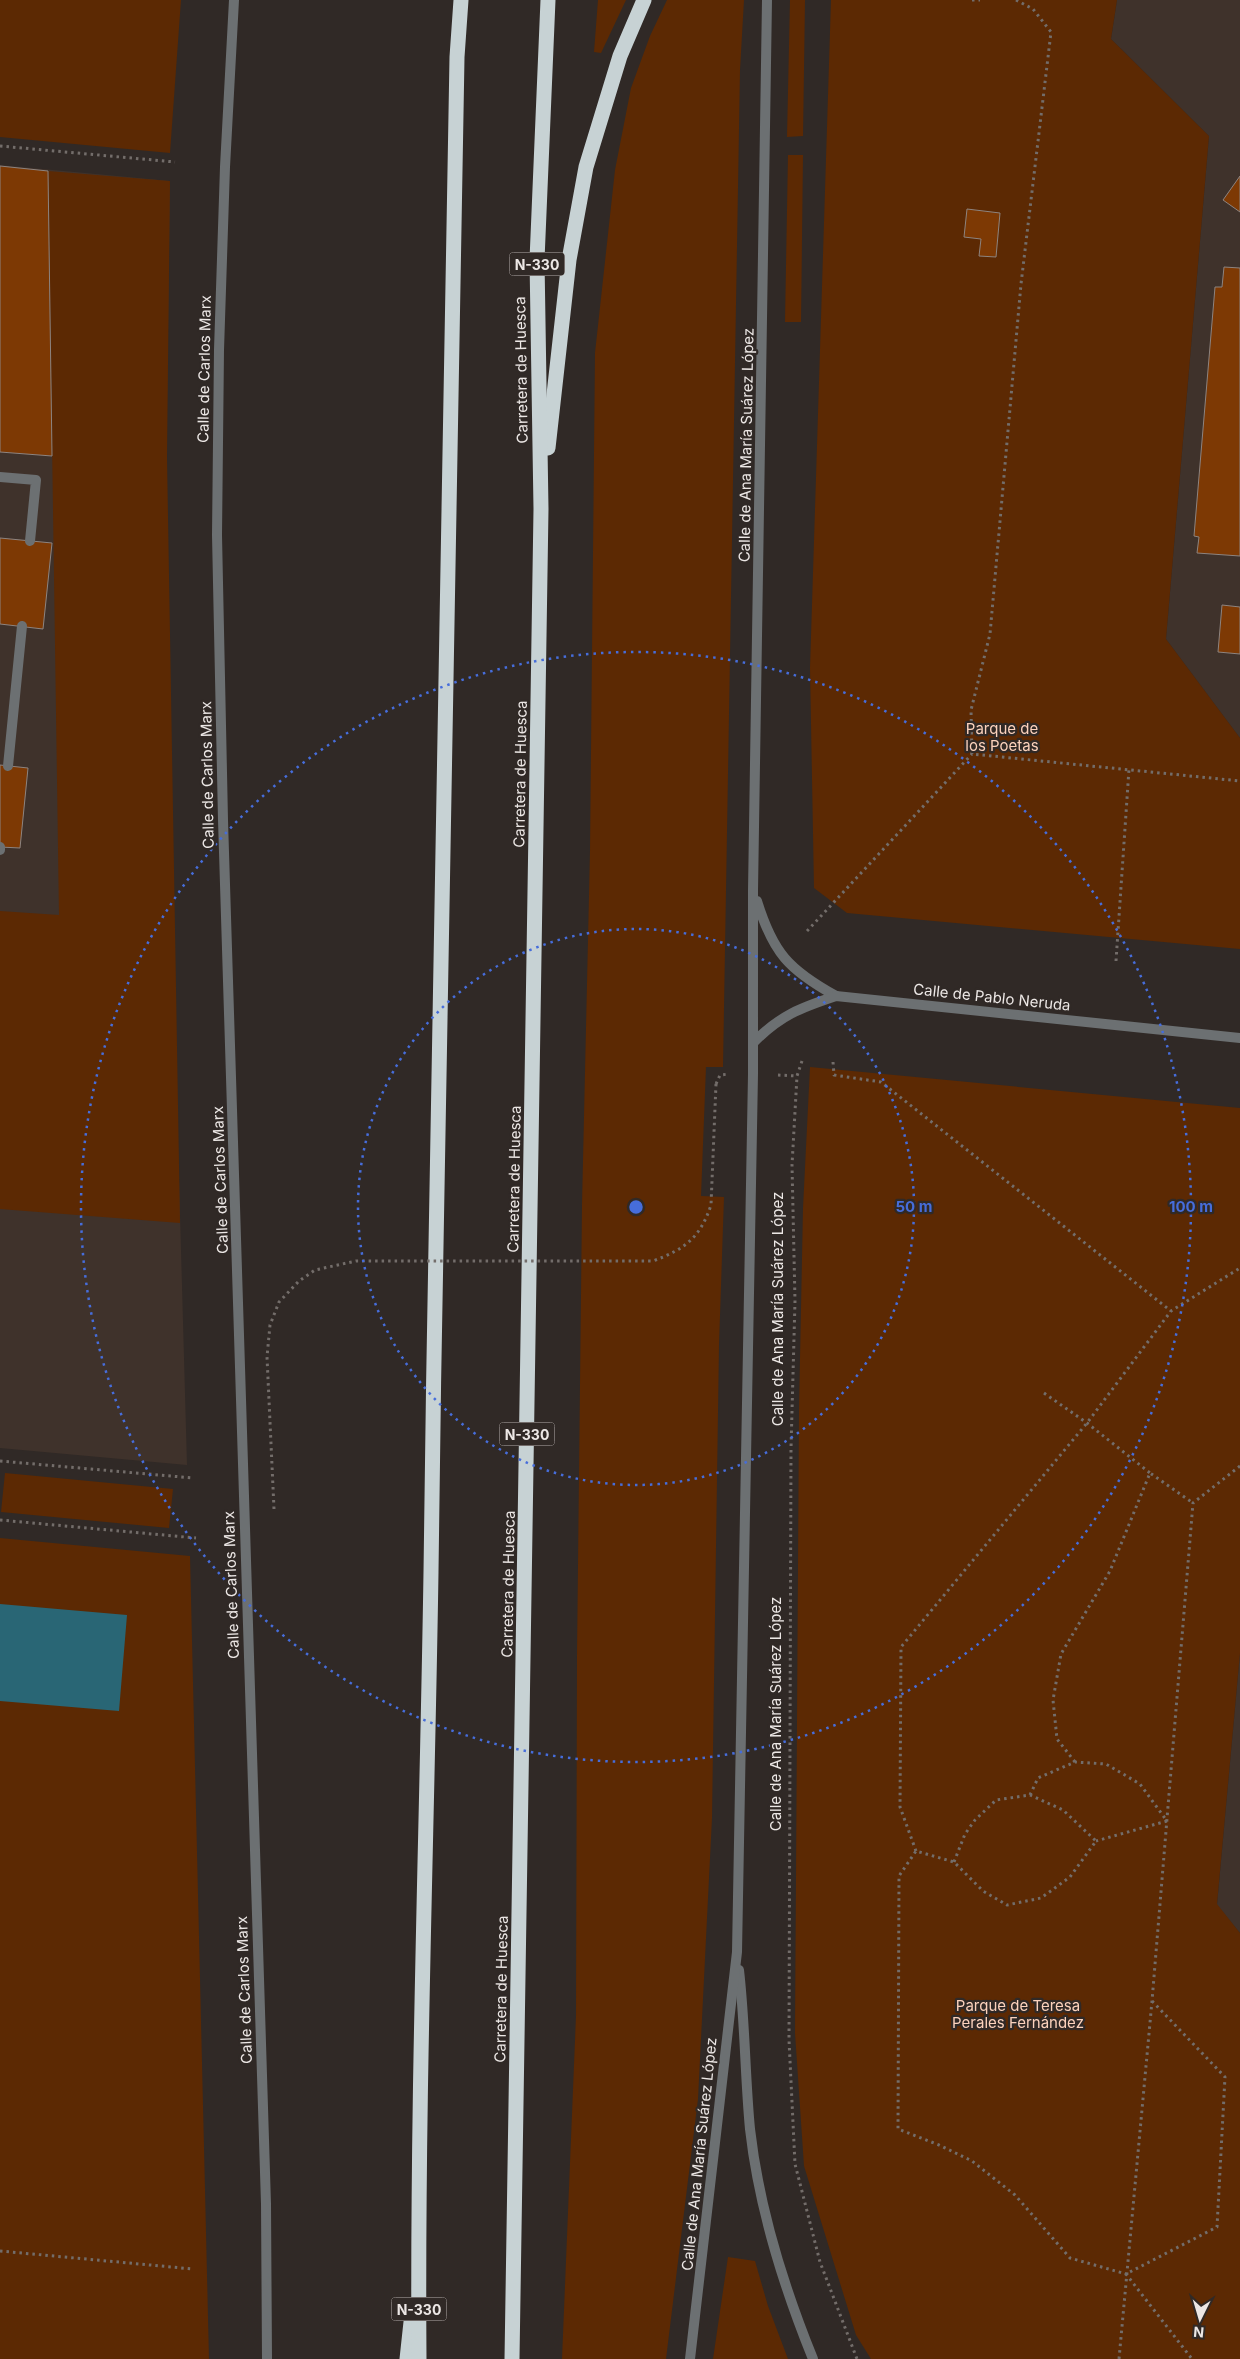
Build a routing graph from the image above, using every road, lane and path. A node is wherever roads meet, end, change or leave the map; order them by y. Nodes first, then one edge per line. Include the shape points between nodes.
1 (234, 0) edge
2 (461, 0) edge
3 (548, 0) edge
4 (644, 0) edge
5 (767, 0) edge
6 (972, 0) edge
7 (980, 0) edge
8 (1016, 0) edge
9 (0, 146) edge
10 (175, 162) dead end
11 (0, 477) edge
12 (541, 509) junction
13 (30, 541) dead end
14 (22, 626) dead end
15 (972, 754) junction
16 (8, 766) dead end
17 (1129, 770) junction
18 (1240, 781) edge
19 (754, 891) junction
20 (807, 931) dead end
21 (1116, 962) dead end
22 (836, 996) junction
23 (1240, 1038) edge
24 (754, 1042) junction
25 (802, 1061) dead end
26 (833, 1062) dead end
27 (732, 1073) dead end
28 (772, 1074) dead end
29 (797, 1076) junction
30 (1240, 1268) edge
31 (1171, 1310) junction
32 (1044, 1393) dead end
33 (1087, 1423) junction
34 (0, 1461) edge
35 (1240, 1466) edge
36 (1150, 1473) junction
37 (193, 1478) dead end
38 (1193, 1503) junction
39 (274, 1509) dead end
40 (0, 1520) edge
41 (196, 1538) dead end
42 (1075, 1762) junction
43 (1030, 1795) junction
44 (1168, 1821) junction
45 (1096, 1841) junction
46 (916, 1851) junction
47 (954, 1862) junction
48 (737, 1952) junction
49 (1152, 2001) junction
50 (0, 2251) edge
51 (418, 2259) junction
52 (193, 2269) dead end
53 (1126, 2274) junction
54 (267, 2359) edge
55 (407, 2359) edge
56 (419, 2359) edge
57 (512, 2359) edge
58 (690, 2359) edge
59 (812, 2359) edge
60 (856, 2359) edge
61 (1119, 2359) edge
62 (1192, 2359) edge

1 - 54 street, Calle de Carlos Marx via 220,311 217,536 266,2204
2 - 51 highway, N-330 via 446,480
3 - 12 highway, Carretera de Huesca / N-330 via 537,260
4 - 12 highway via 620,56 602,112 575,218
5 - 19 street, Calle de Ana María Suárez López
6 - 7 path
8 - 15 path via 1033,9 1051,32 1021,284 990,634 971,710
9 - 10 path
11 - 13 street via 36,480
12 - 57 highway, Carretera de Huesca / N-330
14 - 16 street
15 - 17 path
15 - 20 path
17 - 18 path
17 - 21 path
19 - 22 street, Calle de Ana María Suárez López via 773,945 784,959 816,985
19 - 24 street, Calle de Ana María Suárez López
22 - 23 street, Calle de Pablo Neruda
22 - 24 street, Calle de Pablo Neruda via 788,1013
24 - 48 street, Calle de Ana María Suárez López
25 - 29 path, Calle de Ana María Suárez López
26 - 31 path via 834,1076 881,1082
27 - 39 path, bridge via 720,1075 716,1084 711,1205 706,1221 690,1242 675,1253 653,1261 356,1262 315,1270 299,1281 279,1302 270,1325 267,1356
28 - 29 path
29 - 60 path, Calle de Ana María Suárez López via 792,1165 795,1300 791,1448 789,2049 795,2164 820,2262
30 - 31 path
31 - 33 path
32 - 33 path
33 - 36 path
33 - 46 path via 901,1647 900,1807
34 - 37 path
35 - 38 path
36 - 38 path
36 - 42 path via 1110,1572 1061,1654 1053,1700 1057,1739
38 - 44 path
40 - 41 path
42 - 43 path via 1038,1778
42 - 44 path via 1106,1764 1140,1784
43 - 45 path via 1063,1810
43 - 47 path via 996,1800 965,1834
44 - 45 path
44 - 49 path
45 - 47 path via 1070,1878 1041,1898 1007,1905 983,1891
46 - 47 path
46 - 53 path via 898,1876 898,2129 972,2161 1015,2195 1070,2258
48 - 58 street, Calle de Ana María Suárez López
48 - 59 street, Calle de Ana María Suárez López via 750,2128 760,2189 789,2300
49 - 53 path
49 - 53 path via 1225,2077 1217,2226
50 - 52 path
51 - 55 highway
51 - 56 highway, N-330
53 - 61 path
53 - 62 path

